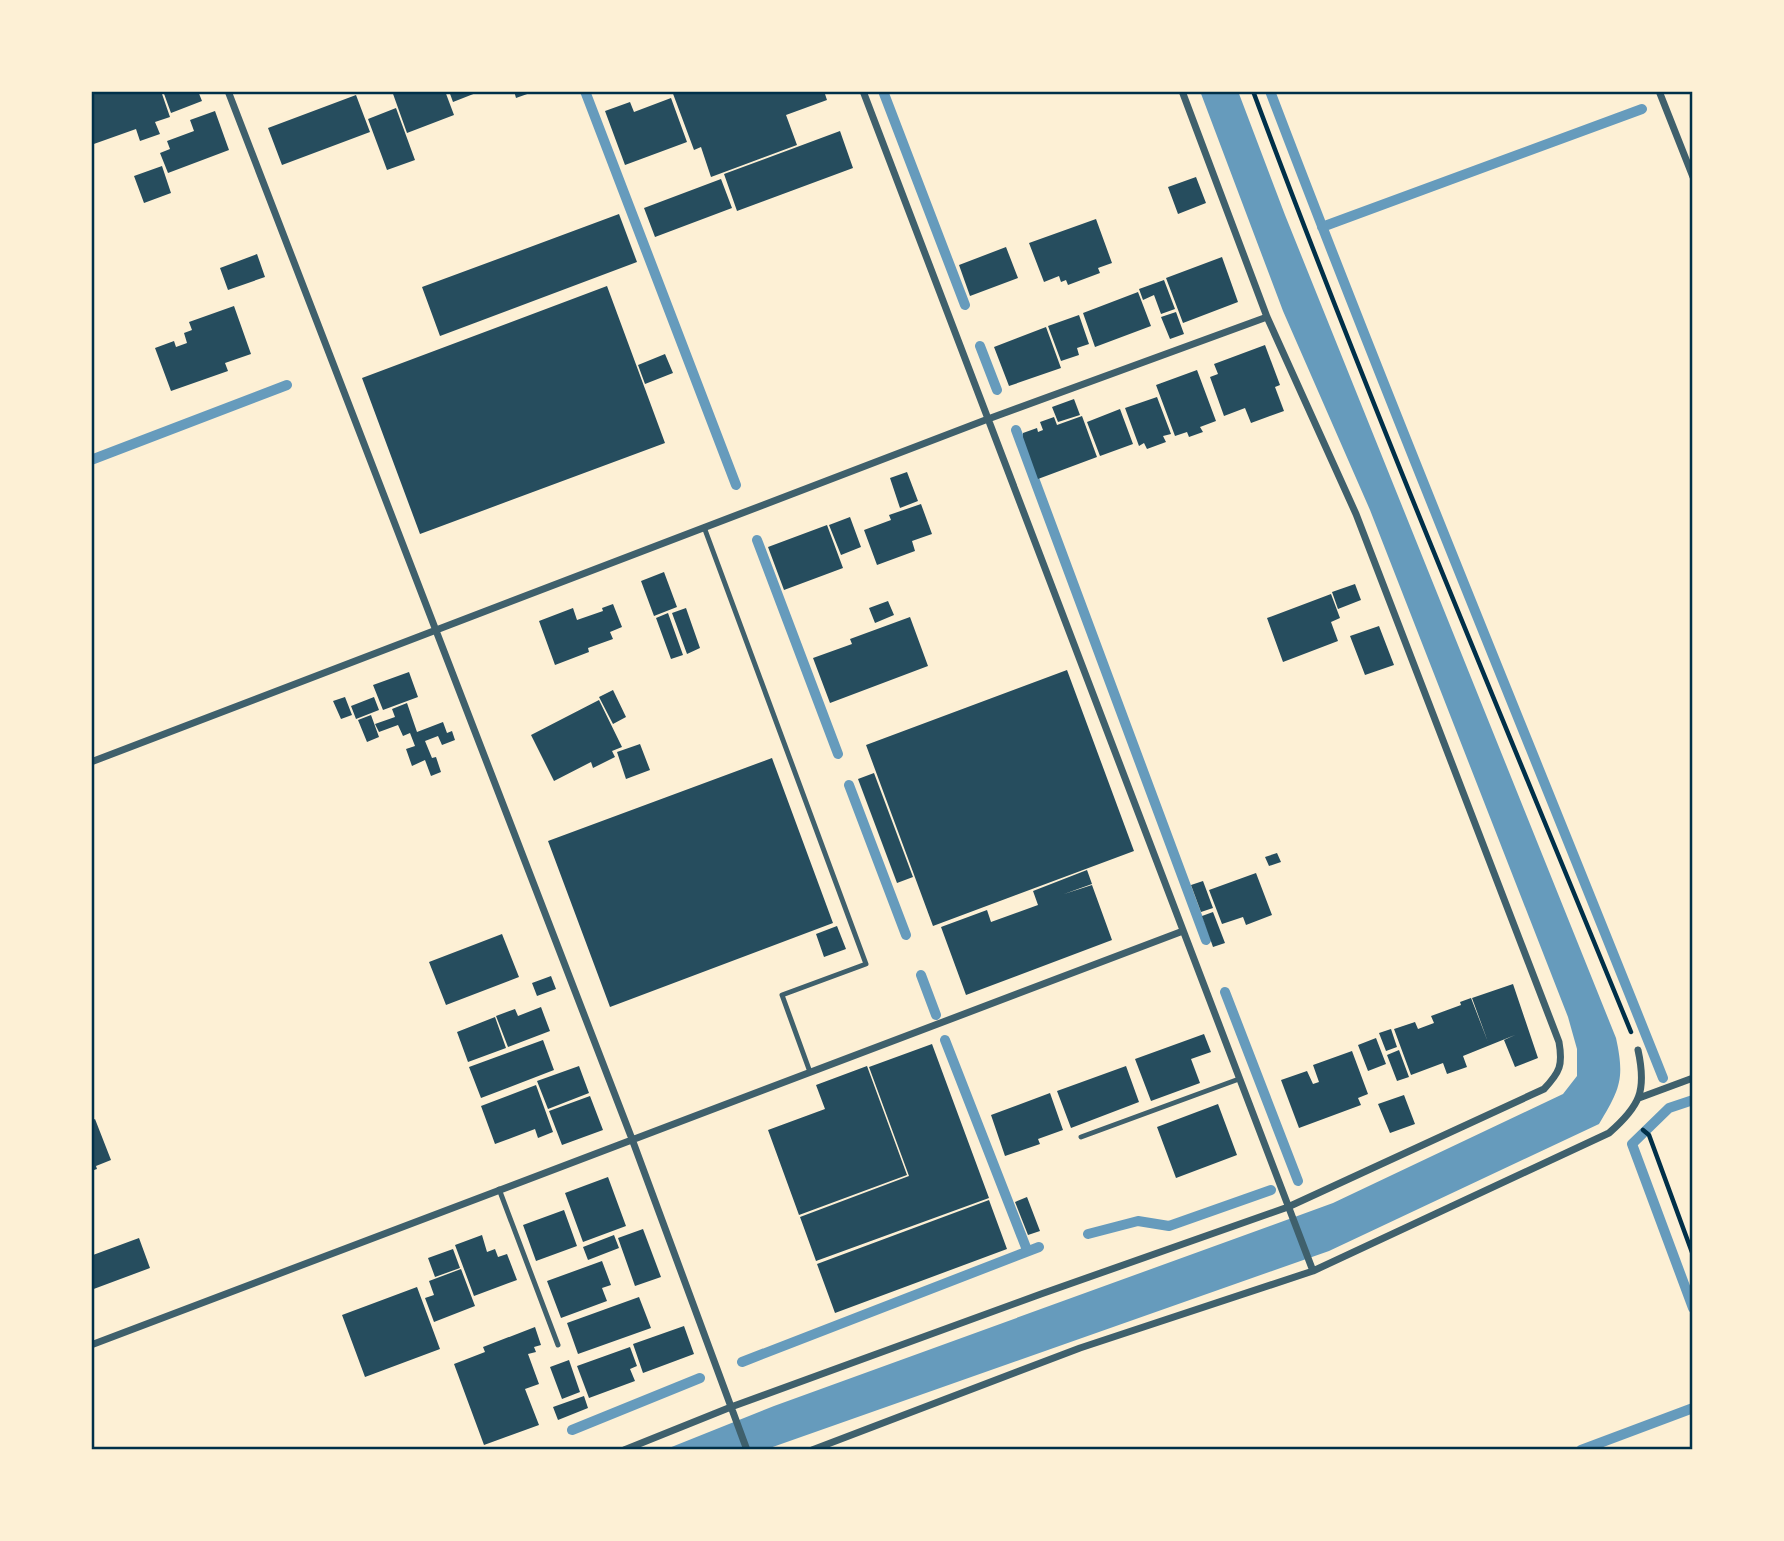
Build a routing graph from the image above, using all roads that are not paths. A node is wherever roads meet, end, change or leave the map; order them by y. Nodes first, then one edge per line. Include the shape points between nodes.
1 (228, 91) edge
2 (863, 91) edge
3 (1182, 91) edge
4 (1659, 91) edge
5 (1693, 177) edge
6 (1267, 317) junction
7 (988, 419) junction
8 (704, 527) junction
9 (435, 629) junction
10 (91, 762) edge
11 (1183, 932) junction
12 (1638, 1050) road end
13 (810, 1072) junction
14 (1693, 1078) edge
15 (1240, 1079) junction
16 (1639, 1098) junction
17 (1081, 1137) dead end
18 (632, 1139) junction
19 (499, 1189) junction
20 (1289, 1211) junction
21 (1313, 1271) junction
22 (91, 1345) edge
23 (558, 1345) dead end
24 (731, 1407) junction
25 (624, 1450) edge
26 (747, 1450) edge
27 (812, 1450) edge

1 - 9 street
2 - 7 street
3 - 6 street
4 - 5 street
6 - 7 street
6 - 20 street via 1356,514 1562,1059 1556,1076 1544,1089
7 - 8 street
7 - 11 street
8 - 9 street
8 - 13 lane via 866,964 782,995
9 - 10 street
9 - 18 street
11 - 13 street
11 - 15 street
12 - 16 street via 1644,1075
13 - 18 street
14 - 16 street
15 - 17 lane
15 - 20 street
16 - 21 street via 1609,1133
18 - 19 street
18 - 24 street
19 - 22 street
19 - 23 lane
20 - 21 street
20 - 24 street via 1041,1294
21 - 27 street via 1080,1348
24 - 25 street
24 - 26 street

